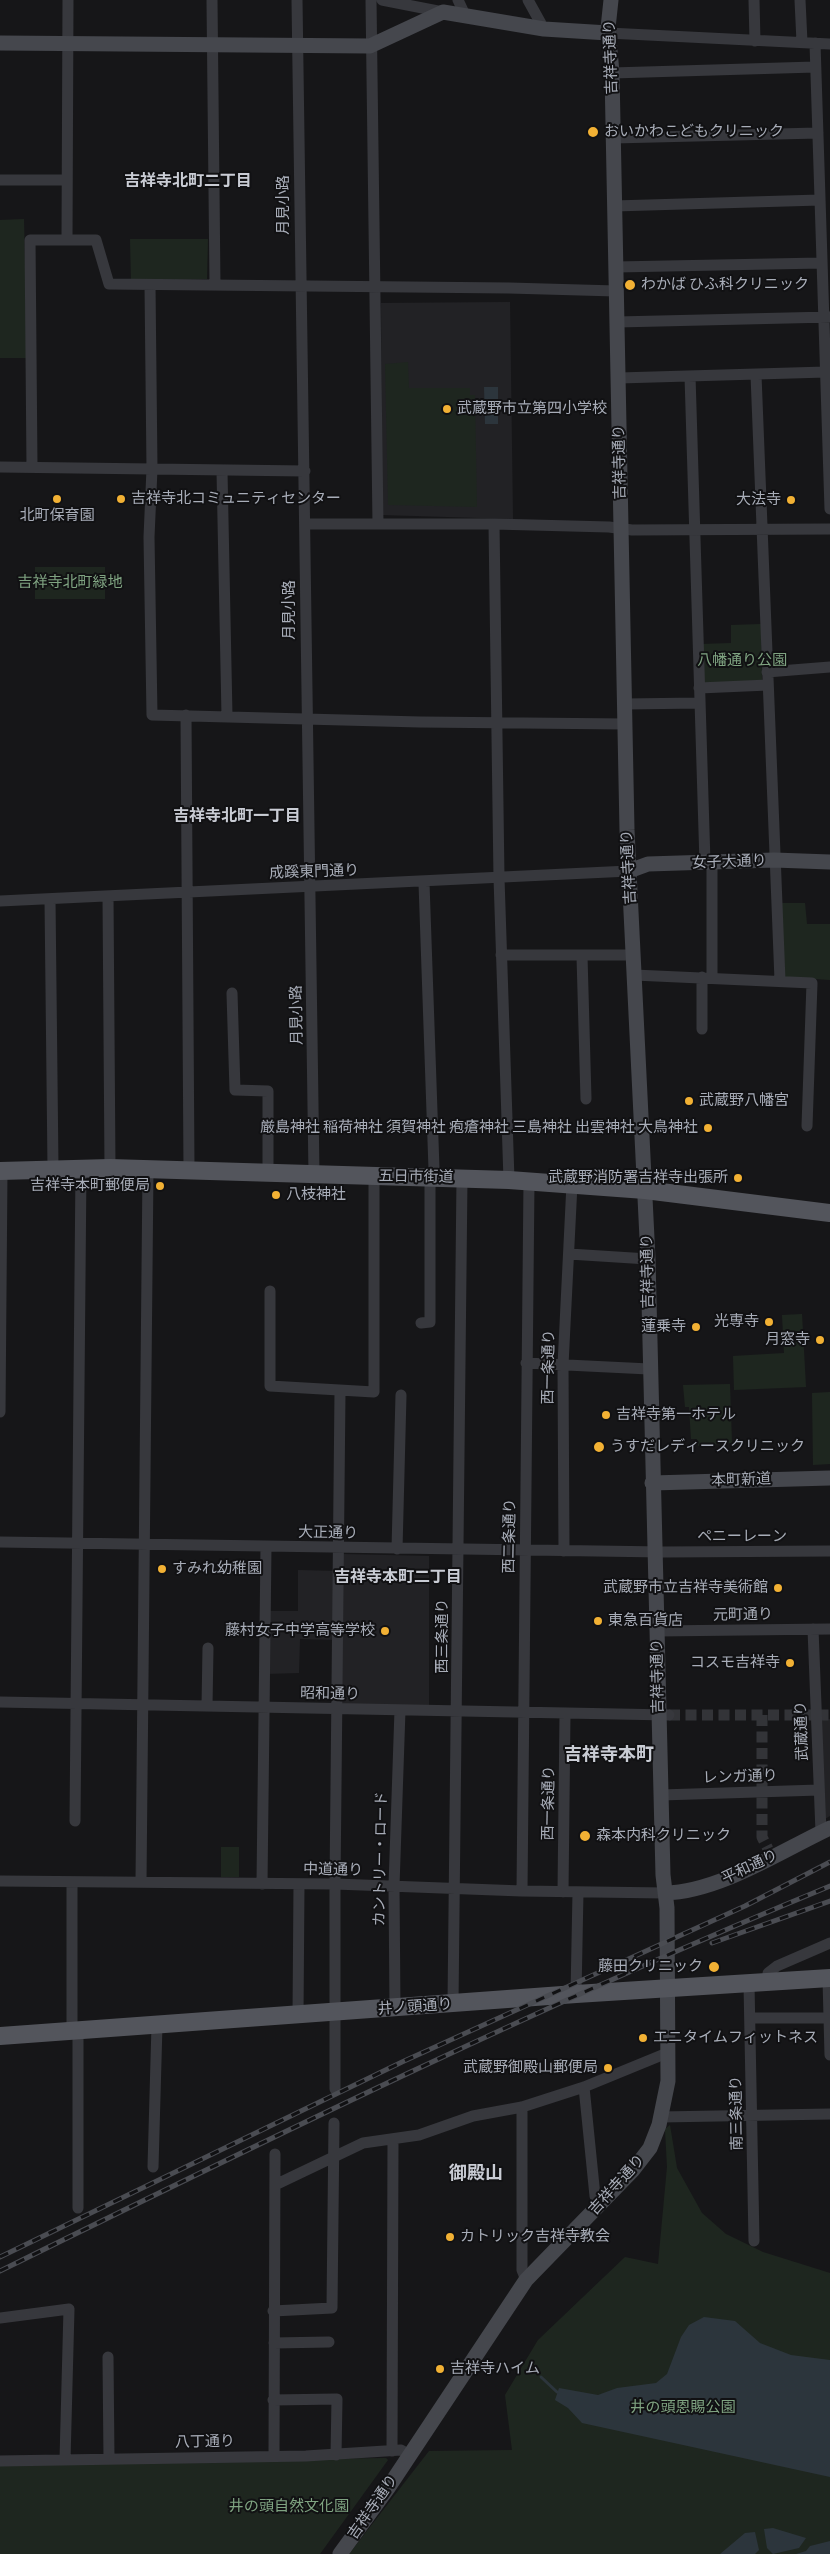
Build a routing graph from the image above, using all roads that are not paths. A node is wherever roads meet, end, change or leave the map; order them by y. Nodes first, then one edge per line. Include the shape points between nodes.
1 (68, 0) edge
2 (212, 0) edge
3 (297, 0) edge
4 (371, 0) edge
5 (382, 0) edge
6 (458, 0) edge
7 (528, 0) edge
8 (611, 0) edge
9 (754, 0) edge
10 (800, 0) edge
11 (444, 12) junction
12 (466, 17) junction
13 (544, 29) junction
14 (608, 33) junction
15 (755, 40) junction
16 (802, 42) junction
17 (0, 43) edge
18 (68, 43) junction
19 (815, 43) junction
20 (213, 44) junction
21 (830, 44) edge
22 (298, 45) junction
23 (370, 46) junction
24 (815, 66) junction
25 (612, 72) junction
26 (818, 133) junction
27 (613, 138) junction
28 (0, 180) edge
29 (67, 180) junction
30 (820, 200) junction
31 (614, 206) junction
32 (67, 239) junction
33 (822, 263) junction
34 (616, 267) junction
35 (150, 285) junction
36 (215, 285) junction
37 (299, 287) junction
38 (374, 288) junction
39 (616, 291) junction
40 (826, 317) edge
41 (618, 322) junction
42 (826, 372) junction
43 (756, 374) junction
44 (690, 376) junction
45 (618, 378) junction
46 (0, 467) edge
47 (32, 467) junction
48 (152, 468) junction
49 (222, 471) junction
50 (305, 471) junction
51 (830, 509) edge
52 (305, 524) junction
53 (378, 524) junction
54 (494, 524) junction
55 (621, 529) junction
56 (694, 529) junction
57 (762, 530) junction
58 (830, 530) edge
59 (830, 667) edge
60 (767, 672) junction
61 (768, 685) junction
62 (699, 688) junction
63 (699, 703) junction
64 (626, 704) junction
65 (186, 715) junction
66 (227, 716) junction
67 (306, 718) junction
68 (496, 723) junction
69 (626, 724) junction
70 (774, 860) junction
71 (830, 862) edge
72 (708, 863) junction
73 (628, 871) junction
74 (499, 878) junction
75 (424, 882) junction
76 (310, 887) junction
77 (188, 892) junction
78 (108, 896) junction
79 (50, 899) junction
80 (0, 901) edge
81 (501, 955) junction
82 (633, 955) junction
83 (582, 956) junction
84 (634, 975) junction
85 (707, 977) junction
86 (780, 980) junction
87 (232, 993) dead end
88 (702, 1029) dead end
89 (586, 1099) dead end
90 (807, 1126) dead end
91 (53, 1168) junction
92 (81, 1168) junction
93 (110, 1168) junction
94 (148, 1169) junction
95 (189, 1170) junction
96 (1, 1171) edge
97 (268, 1172) junction
98 (314, 1174) junction
99 (374, 1177) junction
100 (432, 1177) junction
101 (462, 1178) junction
102 (509, 1180) junction
103 (529, 1181) junction
104 (572, 1184) junction
105 (645, 1190) junction
106 (830, 1213) edge
107 (569, 1254) junction
108 (648, 1258) junction
109 (270, 1291) dead end
110 (421, 1323) dead end
111 (526, 1363) junction
112 (563, 1365) junction
113 (650, 1369) junction
114 (340, 1392) junction
115 (401, 1395) dead end
116 (0, 1412) edge
117 (830, 1478) edge
118 (652, 1483) junction
119 (0, 1542) edge
120 (78, 1544) junction
121 (146, 1546) junction
122 (266, 1547) junction
123 (339, 1548) junction
124 (397, 1549) junction
125 (459, 1550) junction
126 (524, 1550) junction
127 (564, 1551) junction
128 (830, 1551) edge
129 (655, 1552) junction
130 (813, 1629) junction
131 (830, 1629) edge
132 (657, 1631) junction
133 (208, 1648) dead end
134 (0, 1702) edge
135 (74, 1704) junction
136 (144, 1705) junction
137 (207, 1706) junction
138 (264, 1708) junction
139 (337, 1709) junction
140 (400, 1710) junction
141 (458, 1712) junction
142 (524, 1713) junction
143 (565, 1714) junction
144 (664, 1716) junction
145 (819, 1790) junction
146 (661, 1795) junction
147 (75, 1821) dead end
148 (826, 1830) edge
149 (0, 1881) edge
150 (142, 1881) junction
151 (72, 1882) junction
152 (262, 1884) junction
153 (299, 1884) junction
154 (335, 1884) junction
155 (394, 1886) junction
156 (456, 1888) junction
157 (522, 1891) junction
158 (563, 1892) junction
159 (578, 1892) junction
160 (665, 1892) junction
161 (830, 1943) edge
162 (829, 1978) edge
163 (768, 1982) junction
164 (749, 1984) junction
165 (666, 1989) junction
166 (576, 1994) junction
167 (453, 2004) junction
168 (395, 2008) junction
169 (334, 2013) junction
170 (298, 2015) junction
171 (750, 2018) junction
172 (830, 2018) edge
173 (157, 2025) junction
174 (75, 2031) junction
175 (0, 2036) edge
176 (667, 2053) junction
177 (830, 2055) edge
178 (584, 2087) junction
179 (335, 2089) dead end
180 (522, 2107) junction
181 (830, 2114) edge
182 (752, 2115) junction
183 (662, 2117) junction
184 (334, 2123) dead end
185 (393, 2140) junction
186 (275, 2154) dead end
187 (333, 2157) junction
188 (153, 2167) dead end
189 (275, 2185) junction
190 (599, 2205) junction
191 (78, 2208) dead end
192 (754, 2241) dead end
193 (526, 2280) junction
194 (273, 2311) junction
195 (0, 2318) edge
196 (329, 2342) dead end
197 (274, 2343) junction
198 (108, 2357) dead end
199 (273, 2400) junction
200 (392, 2451) junction
201 (336, 2455) junction
202 (410, 2455) junction
203 (274, 2456) junction
204 (109, 2459) junction
205 (65, 2460) junction
206 (0, 2461) edge
207 (340, 2554) edge

1 - 18 street
2 - 20 street
3 - 22 street, 月見小路
4 - 23 street
5 - 11 street
6 - 12 street
7 - 13 street
8 - 14 main road, 吉祥寺通り
9 - 15 street
10 - 16 street
11 - 12 main road
11 - 23 main road
12 - 13 main road
13 - 14 main road
14 - 15 street
14 - 25 main road, 吉祥寺通り
15 - 16 street
16 - 19 street
17 - 18 main road
18 - 20 main road
18 - 29 street
19 - 21 street
19 - 24 street
20 - 22 main road
20 - 36 street
22 - 23 main road
22 - 37 street, 月見小路
23 - 38 street
24 - 25 street
24 - 26 street
25 - 27 main road, 吉祥寺通り
26 - 27 street
26 - 30 street
27 - 31 main road, 吉祥寺通り
28 - 29 street
29 - 32 street
30 - 31 street
30 - 33 street
31 - 34 main road, 吉祥寺通り
32 - 35 street via 96,240 109,284
32 - 47 street via 30,240
33 - 34 street
33 - 40 street
34 - 39 main road, 吉祥寺通り
35 - 36 street
35 - 48 street
36 - 37 street
37 - 38 street
37 - 50 street, 月見小路
38 - 39 street
38 - 53 street
39 - 41 main road, 吉祥寺通り
40 - 41 street
40 - 42 street
41 - 45 main road, 吉祥寺通り
42 - 43 street
42 - 51 street
43 - 44 street
43 - 57 street
44 - 45 street
44 - 56 street
45 - 55 main road, 吉祥寺通り
46 - 47 street
47 - 48 street
48 - 49 street
48 - 65 street via 149,537 152,715
49 - 50 street
49 - 66 street
50 - 52 street, 月見小路
52 - 53 street
52 - 67 street, 月見小路
53 - 54 street
54 - 55 street
54 - 68 street
55 - 56 street
55 - 64 main road, 吉祥寺通り
56 - 57 street
56 - 62 street
57 - 58 street
57 - 60 street
59 - 60 street
60 - 61 street
61 - 62 street
61 - 70 street
62 - 63 street
63 - 64 street
63 - 72 street
64 - 69 main road, 吉祥寺通り
65 - 66 street
65 - 77 street
66 - 67 street
67 - 68 street
67 - 76 street, 月見小路
68 - 69 street
68 - 74 street
69 - 73 main road, 吉祥寺通り
70 - 71 main road, 女子大通り
70 - 72 main road, 女子大通り
70 - 86 street
72 - 73 main road, 女子大通り via 648,864
72 - 85 street
73 - 74 street, 成蹊東門通り
73 - 82 main road, 吉祥寺通り
74 - 75 street, 成蹊東門通り
74 - 81 street
75 - 76 street, 成蹊東門通り
75 - 100 street
76 - 77 street, 成蹊東門通り
76 - 98 street, 月見小路
77 - 78 street, 成蹊東門通り
77 - 95 street
78 - 79 street, 成蹊東門通り
78 - 93 street
79 - 80 street, 成蹊東門通り
79 - 91 street
81 - 83 street
81 - 102 street
82 - 83 street
82 - 84 main road, 吉祥寺通り
83 - 89 street
84 - 85 street
84 - 105 main road, 吉祥寺通り
85 - 86 street
85 - 88 street
86 - 90 street via 812,983
87 - 97 street via 235,1090 268,1091
91 - 92 main road, 五日市街道
91 - 96 main road, 五日市街道
92 - 93 main road, 五日市街道
92 - 120 street
93 - 94 main road, 五日市街道
94 - 95 main road, 五日市街道
94 - 121 street
95 - 97 main road, 五日市街道
96 - 116 street
97 - 98 main road, 五日市街道
98 - 99 main road, 五日市街道
99 - 100 main road, 五日市街道
99 - 114 street via 374,1392
100 - 101 main road, 五日市街道
100 - 110 street via 430,1322
101 - 102 main road, 五日市街道
101 - 125 street, 西三条通り
102 - 103 main road, 五日市街道
103 - 104 main road, 五日市街道
103 - 111 street, 西二条通り
104 - 105 main road, 五日市街道
104 - 107 street, 西一条通り
105 - 106 main road, 五日市街道
105 - 108 main road, 吉祥寺通り
107 - 108 street
107 - 112 street, 西一条通り
108 - 113 main road, 吉祥寺通り
109 - 114 street via 270,1386
111 - 112 street
111 - 126 street, 西二条通り
112 - 113 street
112 - 127 street, 西一条通り
113 - 118 main road, 吉祥寺通り
114 - 123 street
115 - 124 street
117 - 118 main road, 本町新道
118 - 129 main road, 吉祥寺通り
119 - 120 street, 大正通り
120 - 121 street, 大正通り
120 - 135 street
121 - 122 street, 大正通り
121 - 136 street
122 - 123 street, 大正通り
122 - 138 street
123 - 124 street, 大正通り
123 - 139 street
124 - 125 street, 大正通り
125 - 126 street, 大正通り
125 - 141 street, 西三条通り
126 - 127 street, 大正通り
126 - 142 street, 西二条通り
127 - 129 street, 大正通り
128 - 129 street, ペニーレーン
129 - 132 main road, 吉祥寺通り
130 - 131 street, 元町通り
130 - 132 street, 元町通り
130 - 145 street, 武蔵通り
132 - 144 main road, 吉祥寺通り
133 - 137 street
134 - 135 street, 昭和通り
135 - 136 street, 昭和通り
135 - 147 street
136 - 137 street, 昭和通り
136 - 150 street
137 - 138 street, 昭和通り
138 - 139 street, 昭和通り
138 - 152 street
139 - 140 street, 昭和通り
139 - 154 street
140 - 141 street, 昭和通り
140 - 155 street, カントリー・ロード
141 - 142 street, 昭和通り
141 - 156 street, 西三条通り
142 - 143 street, 昭和通り
142 - 157 street, 西二条通り
143 - 144 street, 昭和通り
143 - 158 street, 西一条通り
144 - 146 main road, 吉祥寺通り
145 - 146 street, レンガ通り
145 - 148 street, 武蔵通り
146 - 160 main road, 吉祥寺通り
148 - 160 main road, 平和通り via 710,1886
149 - 151 street, 中道通り
150 - 151 street, 中道通り
150 - 152 street, 中道通り
151 - 174 street via 72,2024
152 - 153 street, 中道通り
153 - 154 street, 中道通り
153 - 170 street
154 - 155 street, 中道通り
154 - 169 street
155 - 156 street, 中道通り
155 - 168 street, カントリー・ロード
156 - 157 street, 中道通り
156 - 167 street, 西三条通り
157 - 158 street, 中道通り
158 - 159 street, 中道通り
159 - 160 street, 中道通り
159 - 166 street
160 - 165 main road, 吉祥寺通り
161 - 163 street via 777,1966 768,1973
162 - 163 main road, 井ノ頭通り
162 - 172 street
163 - 164 main road, 井ノ頭通り
164 - 165 main road, 井ノ頭通り
164 - 171 street, 南三条通り
165 - 166 main road, 井ノ頭通り
165 - 176 main road, 吉祥寺通り
166 - 167 main road, 井ノ頭通り
167 - 168 main road, 井ノ頭通り
168 - 169 main road, 井ノ頭通り
169 - 170 main road, 井ノ頭通り
169 - 179 street
170 - 173 main road, 井ノ頭通り
171 - 172 street
171 - 182 street, 南三条通り
172 - 177 street
173 - 174 main road, 井ノ頭通り
173 - 188 street
174 - 175 main road, 井ノ頭通り
174 - 191 street via 78,2038
176 - 178 street
176 - 183 main road, 吉祥寺通り via 667,2091
178 - 180 street
178 - 190 street via 595,2196
180 - 185 street via 473,2116 419,2135
180 - 193 street via 522,2270
181 - 182 street
182 - 183 street
182 - 192 street, 南三条通り
183 - 190 main road, 吉祥寺通り via 650,2148
184 - 187 street
185 - 187 street via 363,2143
185 - 200 street
186 - 189 street
187 - 189 street
187 - 194 street via 332,2308
189 - 194 street
190 - 193 main road, 吉祥寺通り
193 - 202 main road, 吉祥寺通り
194 - 197 street
195 - 205 street via 69,2309
196 - 197 street
197 - 199 street
198 - 204 street
199 - 201 street via 337,2399
199 - 203 street
200 - 201 street, 八丁通り
200 - 202 street, 八丁通り via 401,2450
201 - 203 street, 八丁通り
202 - 207 main road, 吉祥寺通り
203 - 204 street, 八丁通り
204 - 205 street, 八丁通り
205 - 206 street, 八丁通り

